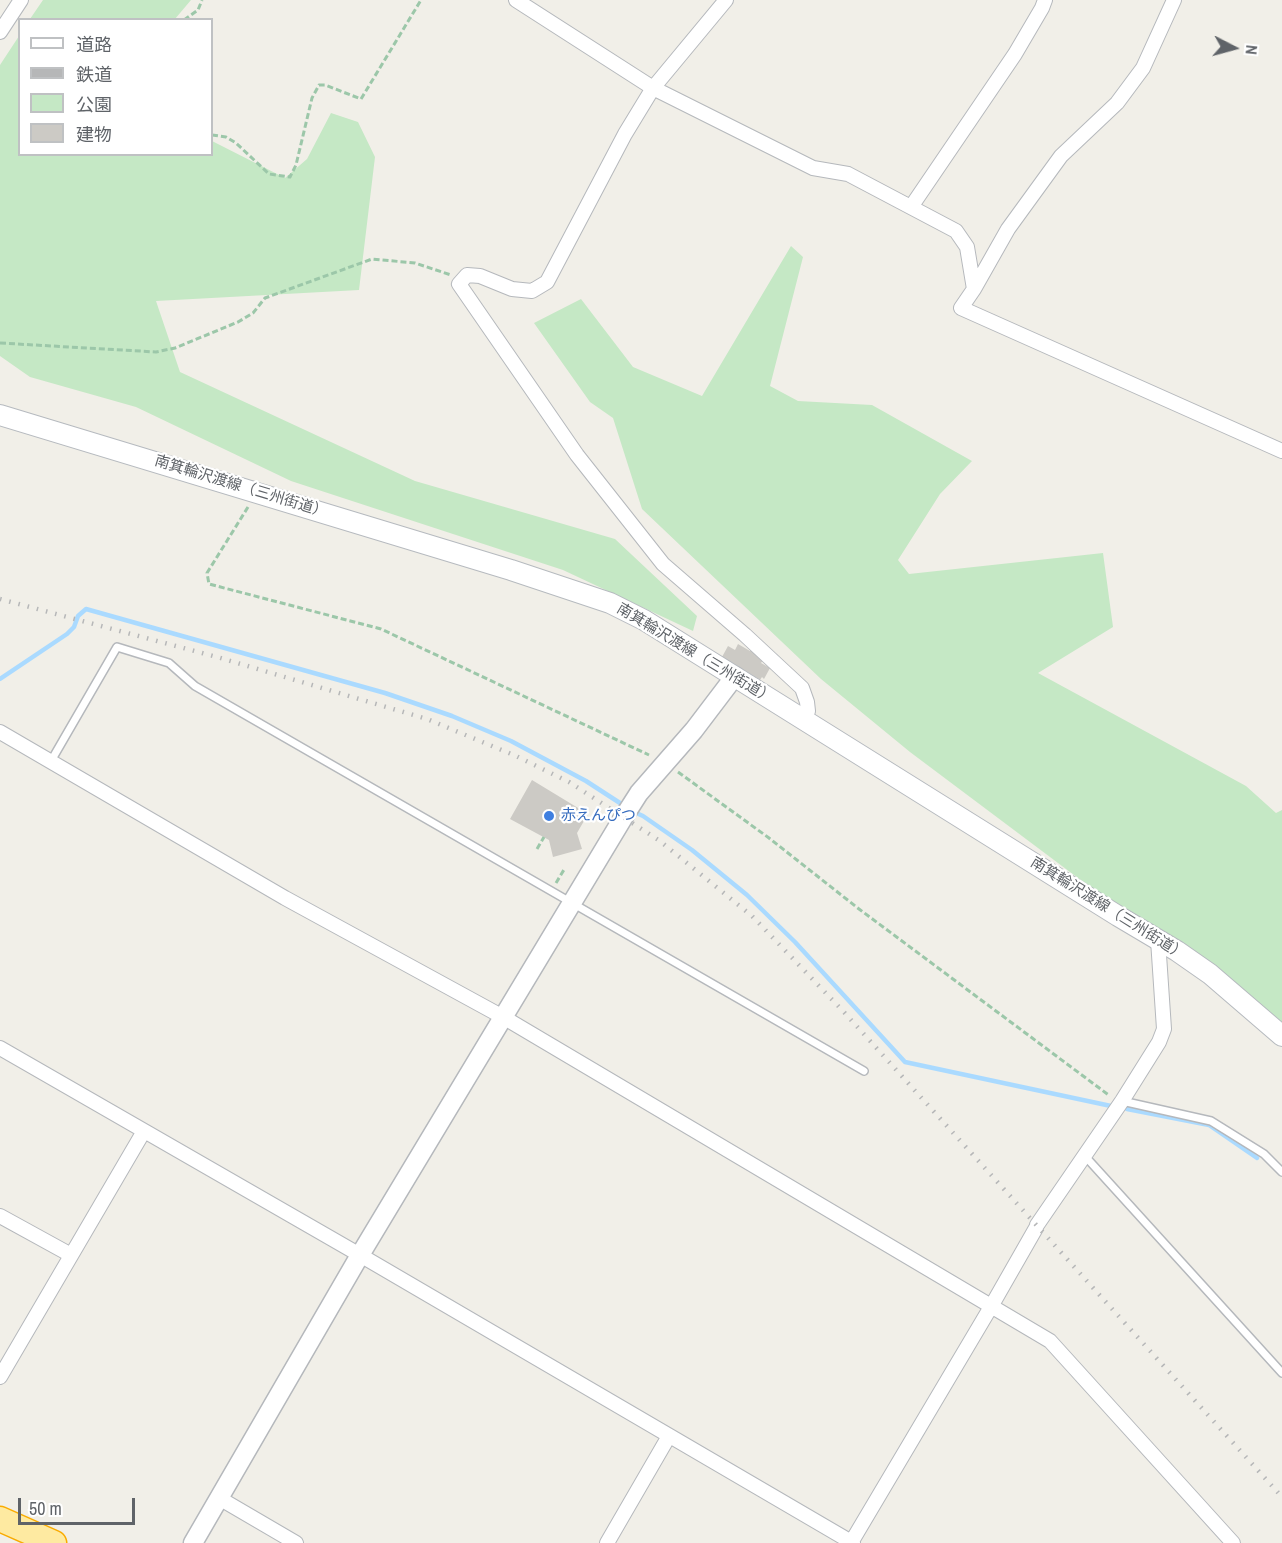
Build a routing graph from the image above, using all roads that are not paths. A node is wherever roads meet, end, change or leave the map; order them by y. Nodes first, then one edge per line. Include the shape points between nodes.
1 (21, 0) edge
2 (516, 0) edge
3 (726, 0) edge
4 (1045, 0) edge
5 (1174, 0) edge
6 (0, 32) edge
7 (653, 88) junction
8 (911, 207) junction
9 (974, 290) junction
10 (0, 415) edge
11 (1282, 451) edge
12 (735, 676) junction
13 (805, 719) junction
14 (0, 732) edge
15 (51, 760) junction
16 (572, 901) junction
17 (1158, 940) junction
18 (503, 1017) junction
19 (1282, 1036) edge
20 (0, 1048) edge
21 (864, 1071) dead end
22 (1122, 1101) junction
23 (144, 1131) junction
24 (1084, 1155) junction
25 (1282, 1172) edge
26 (0, 1216) edge
27 (71, 1255) junction
28 (360, 1255) junction
29 (992, 1305) junction
30 (1282, 1373) edge
31 (0, 1377) edge
32 (669, 1436) junction
33 (219, 1498) junction
34 (0, 1519) edge
35 (853, 1542) edge
36 (54, 1543) edge
37 (193, 1543) edge
38 (296, 1543) edge
39 (608, 1543) edge
40 (1233, 1543) edge

1 - 6 street
2 - 7 street
3 - 7 street
4 - 8 street via 1015,54
5 - 9 street via 1143,68 1117,103 1061,156 1008,229
7 - 8 street via 813,168 848,174
7 - 13 street via 547,282 532,291 512,290 480,276 467,275 459,284 577,455 663,564 802,688 808,711
8 - 9 street via 956,231 967,247
9 - 11 street via 961,308
10 - 12 main road, 南箕輪沢渡線（三州街道） via 610,603
12 - 13 main road, 南箕輪沢渡線（三州街道）
12 - 16 street via 639,793
13 - 17 main road, 南箕輪沢渡線（三州街道）
14 - 15 street
15 - 16 lane via 117,647 169,663 195,686
15 - 18 street via 285,898
16 - 18 street
16 - 21 lane
17 - 19 main road, 南箕輪沢渡線（三州街道） via 1210,974
17 - 22 street via 1164,1029
18 - 28 street
18 - 29 street
20 - 23 street
22 - 24 street
22 - 25 lane via 1211,1121 1264,1154
23 - 27 street
23 - 28 street
24 - 29 street
24 - 30 lane
26 - 27 street
27 - 31 street
28 - 32 street
28 - 33 street
29 - 35 street
29 - 40 street via 1050,1341
32 - 35 street
32 - 39 street
33 - 37 street
33 - 38 street
34 - 36 highway

